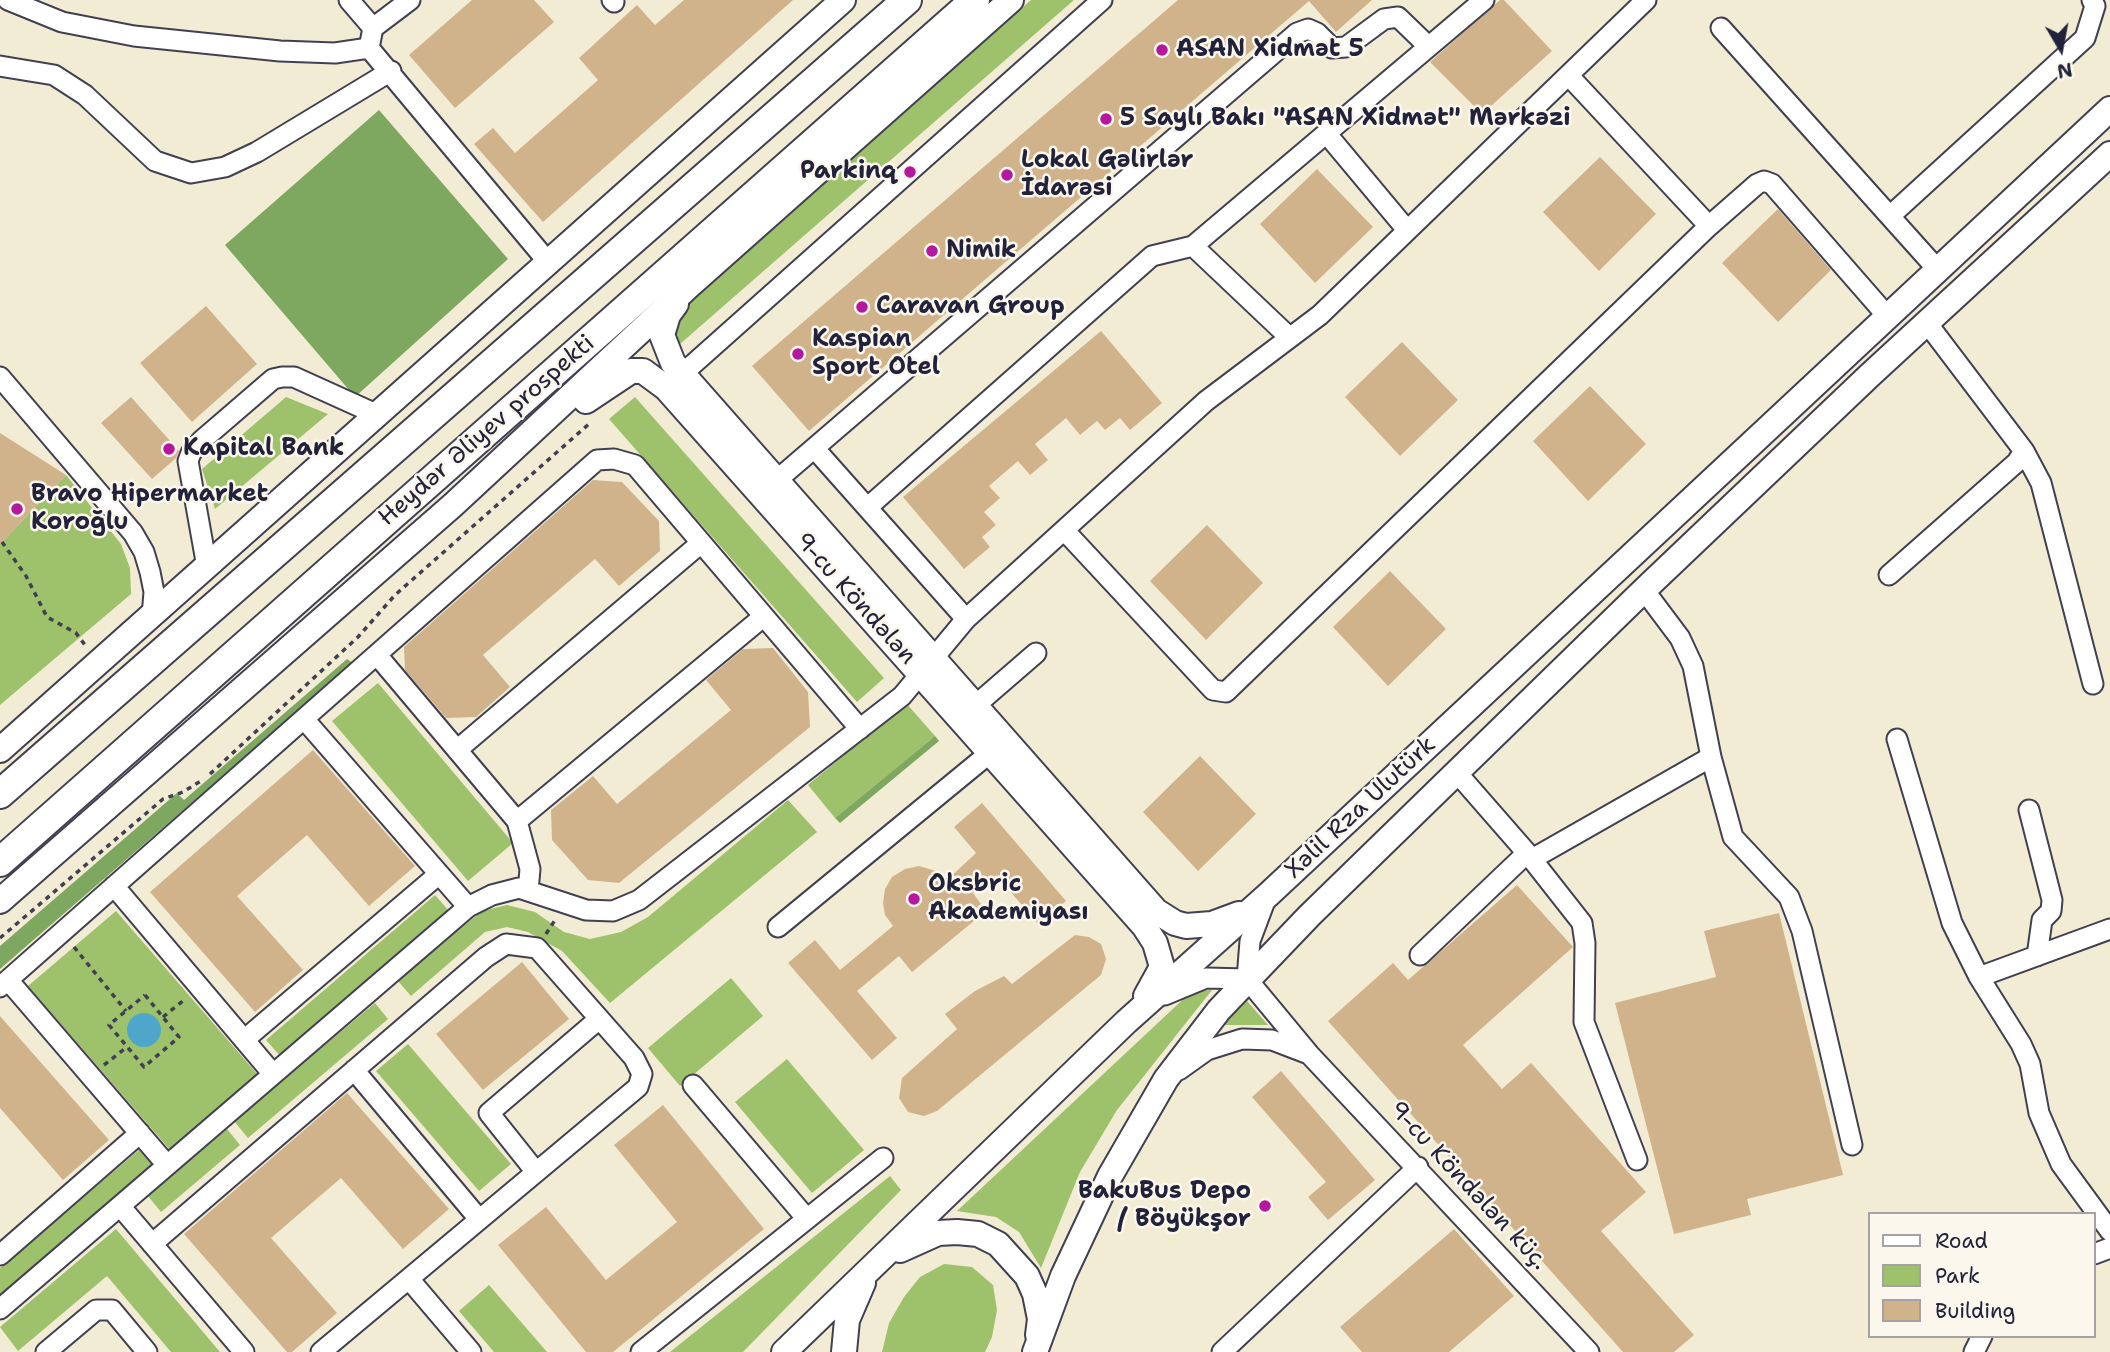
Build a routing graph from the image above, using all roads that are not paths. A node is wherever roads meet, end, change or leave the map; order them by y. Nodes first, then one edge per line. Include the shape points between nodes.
1 (8, 0) edge
2 (349, 0) edge
3 (410, 0) edge
4 (843, 0) edge
5 (907, 0) edge
6 (975, 0) edge
7 (1011, 0) edge
8 (1102, 0) edge
9 (1484, 0) edge
10 (1646, 0) edge
11 (2092, 0) edge
12 (30, 4) edge
13 (373, 28) junction
14 (1721, 28) dead end
15 (1428, 46) junction
16 (369, 48) junction
17 (0, 66) edge
18 (391, 71) junction
19 (1569, 76) junction
20 (2110, 109) edge
21 (1326, 133) junction
22 (2108, 160) edge
23 (1890, 216) junction
24 (1709, 226) junction
25 (1407, 230) junction
26 (1193, 246) junction
27 (548, 262) junction
28 (1938, 270) junction
29 (690, 285) junction
30 (1888, 317) junction
31 (1927, 324) junction
32 (1288, 336) junction
33 (1849, 353) junction
34 (1870, 375) junction
35 (0, 377) edge
36 (674, 381) junction
37 (379, 415) junction
38 (815, 449) junction
39 (2024, 451) junction
40 (777, 481) junction
41 (453, 505) junction
42 (868, 507) junction
43 (1064, 530) junction
44 (701, 543) junction
45 (207, 567) junction
46 (1889, 575) dead end
47 (1644, 590) junction
48 (152, 617) junction
49 (763, 617) junction
50 (966, 619) junction
51 (1035, 653) dead end
52 (377, 655) junction
53 (928, 664) junction
54 (2093, 684) dead end
55 (977, 704) junction
56 (304, 719) junction
57 (860, 729) junction
58 (1897, 739) dead end
59 (0, 750) edge
60 (457, 750) junction
61 (991, 752) junction
62 (1711, 757) junction
63 (1458, 774) junction
64 (0, 794) edge
65 (2029, 810) dead end
66 (517, 821) junction
67 (1530, 856) junction
68 (2, 860) edge
69 (439, 874) junction
70 (114, 886) junction
71 (528, 891) junction
72 (1269, 894) junction
73 (0, 901) edge
74 (468, 907) junction
75 (778, 927) dead end
76 (2110, 929) edge
77 (1420, 955) dead end
78 (2037, 956) junction
79 (1979, 977) junction
80 (1247, 979) junction
81 (4, 984) edge
82 (1274, 1011) junction
83 (599, 1019) junction
84 (1126, 1022) junction
85 (1262, 1038) junction
86 (244, 1040) junction
87 (1310, 1055) junction
88 (354, 1070) junction
89 (273, 1074) junction
90 (1166, 1079) junction
91 (693, 1085) dead end
92 (140, 1133) junction
93 (1852, 1144) dead end
94 (883, 1158) dead end
95 (1637, 1160) dead end
96 (167, 1165) junction
97 (1418, 1167) junction
98 (536, 1172) junction
99 (120, 1206) junction
100 (479, 1219) junction
101 (807, 1219) junction
102 (2110, 1231) edge
103 (152, 1244) junction
104 (0, 1255) edge
105 (874, 1265) junction
106 (409, 1279) junction
107 (0, 1309) edge
108 (1036, 1351) edge
109 (46, 1352) edge
110 (147, 1352) edge
111 (244, 1352) edge
112 (321, 1352) edge
113 (471, 1352) edge
114 (641, 1352) edge
115 (784, 1352) edge
116 (844, 1352) edge
117 (1222, 1352) edge
118 (1589, 1352) edge

1 - 12 street
2 - 13 street
3 - 13 street
4 - 27 main road
5 - 64 highway, Heydər Əliyev prospekti
6 - 68 highway, Heydər Əliyev prospekti
7 - 29 main road
8 - 36 street
9 - 15 street
10 - 19 street
11 - 23 street via 2095,6 2085,38
12 - 16 street via 62,22 134,36 280,51 335,53
13 - 16 street
14 - 23 street
15 - 21 street
15 - 38 street via 1398,17 1384,19 1346,47 1332,48 1308,29 1297,33
16 - 18 street
17 - 18 street via 54,75 85,95 155,161 191,173 225,167 257,152
18 - 27 street
19 - 24 street
19 - 25 street
20 - 28 main road, Xəlil Rza Ulutürk
21 - 25 street
21 - 26 street
22 - 31 main road, Xəlil Rza Ulutürk
23 - 28 street
24 - 30 street via 1757,184 1772,184
24 - 43 street via 1226,692 1213,690
25 - 32 street via 1320,315
26 - 32 street
26 - 42 street via 1152,256
27 - 37 main road
28 - 30 main road, Xəlil Rza Ulutürk
29 - 36 main road, 9-cu Köndələn via 668,314 662,335
29 - 41 main road
30 - 33 main road, Xəlil Rza Ulutürk
31 - 34 main road, Xəlil Rza Ulutürk
31 - 39 street
32 - 43 street via 1206,401
33 - 34 main road
33 - 72 main road, Xəlil Rza Ulutürk
34 - 47 main road, Xəlil Rza Ulutürk
35 - 48 street via 133,533 150,572
36 - 40 main road, 9-cu Köndələn
36 - 41 main road, 9-cu Köndələn via 643,371 620,375
36 - 53 main road, 9-cu Köndələn
37 - 45 main road
37 - 45 street via 294,377 282,377 273,379 201,441 188,461
38 - 40 street
38 - 42 street
39 - 46 street
39 - 54 street via 2041,483
40 - 53 main road, 9-cu Köndələn
41 - 73 main road
42 - 50 street
43 - 50 street
44 - 49 street
44 - 52 street via 635,465 597,460
44 - 60 street
45 - 48 main road
47 - 62 street via 1680,638 1693,666
47 - 63 main road, Xəlil Rza Ulutürk
48 - 59 main road
49 - 57 street
49 - 66 street
50 - 53 street
51 - 55 street
52 - 56 street
52 - 60 street
53 - 55 main road, 9-cu Köndələn
53 - 57 street via 902,696
53 - 61 main road, 9-cu Köndələn
55 - 72 main road, 9-cu Köndələn via 1165,918 1186,926 1212,924
56 - 69 street
56 - 70 street
57 - 71 street via 639,900 613,911 586,911
58 - 79 street via 1952,923
60 - 66 street
61 - 75 street
61 - 84 main road, 9-cu Köndələn via 1155,943 1161,956 1158,977
62 - 67 street
62 - 93 street via 1733,837 1789,897 1802,931
63 - 67 street
63 - 80 main road, Xəlil Rza Ulutürk
65 - 78 street via 2052,900 2051,911 2042,920
66 - 71 street via 530,870
67 - 77 street
67 - 95 street via 1582,923 1584,1022
69 - 74 street
69 - 86 street
70 - 81 street
70 - 86 street
71 - 74 street via 519,888 492,895
72 - 80 street via 1254,926
72 - 84 main road, Xəlil Rza Ulutürk
74 - 89 street
76 - 78 street
78 - 79 street
79 - 102 street via 2015,1031 2030,1064 2039,1113 2061,1164
80 - 82 street, 9-cu Köndələn küç.
80 - 84 street via 1192,981
80 - 90 main road
81 - 92 street
82 - 85 street via 1279,1031
82 - 87 street, 9-cu Köndələn küç.
83 - 88 street via 537,948 506,944
83 - 98 street via 634,1058 642,1074 638,1087
83 - 98 street via 489,1114
84 - 105 main road, Xəlil Rza Ulutürk
85 - 87 street
85 - 90 street via 1207,1050
86 - 89 street
87 - 97 street, 9-cu Köndələn küç.
88 - 100 street
88 - 103 street
89 - 96 street
90 - 108 main road via 1083,1230
91 - 101 street
92 - 96 street
92 - 104 street
94 - 101 street
96 - 99 street
97 - 117 street
97 - 118 street, 9-cu Köndələn küç.
98 - 100 street
99 - 103 street
99 - 107 street
100 - 106 street
101 - 114 street
103 - 111 street
105 - 108 main road via 910,1243 939,1233 978,1234 998,1244 1027,1276 1035,1294 1040,1319
105 - 115 main road
105 - 116 main road via 847,1320
106 - 112 street
106 - 113 street
109 - 110 street via 96,1310 112,1310

